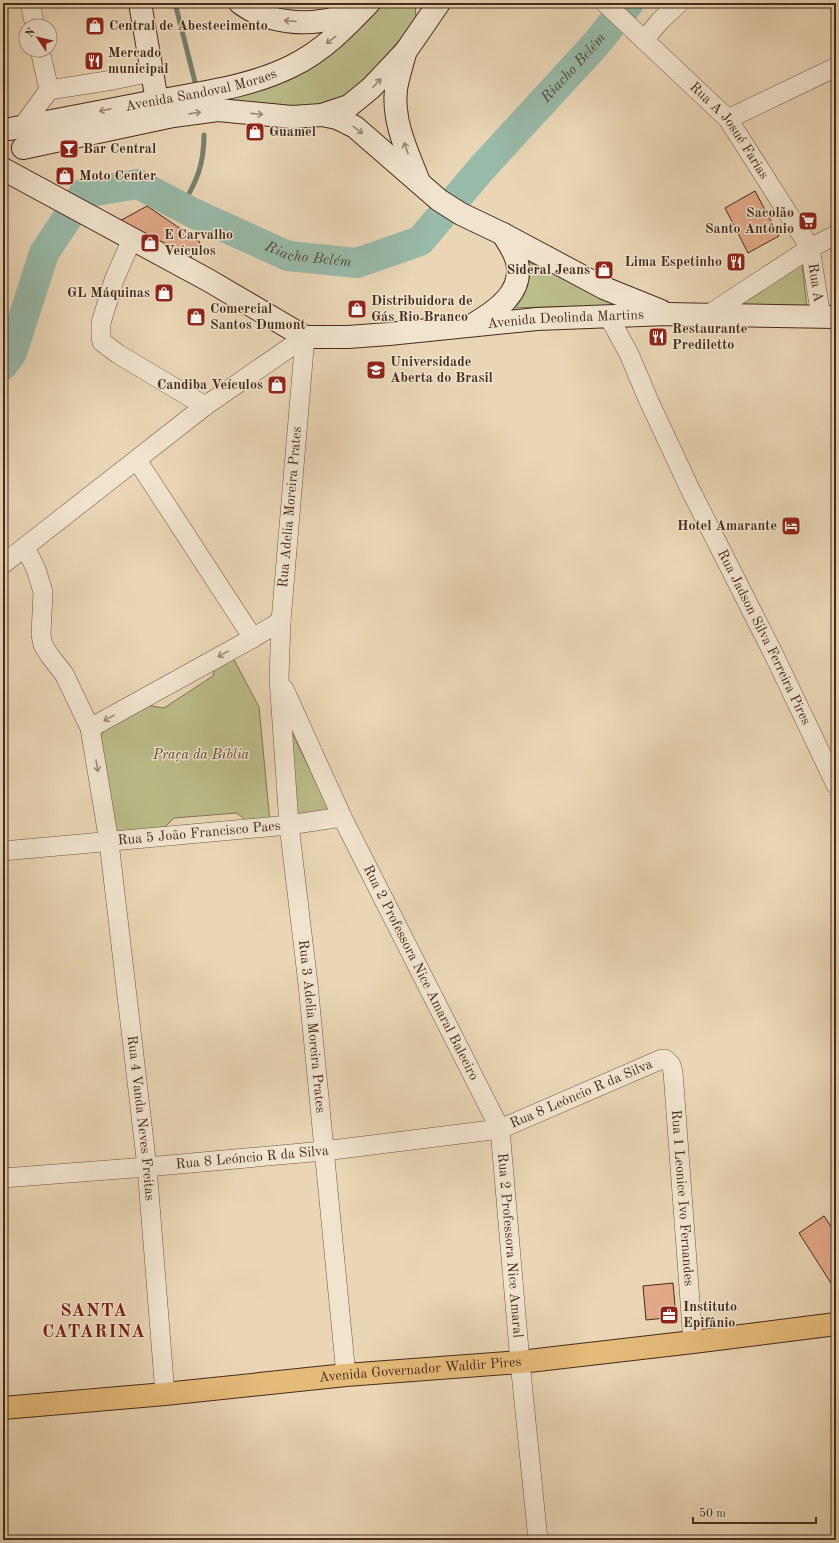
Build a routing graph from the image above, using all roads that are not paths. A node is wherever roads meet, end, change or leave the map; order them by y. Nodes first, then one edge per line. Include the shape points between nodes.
1 (30, 3) edge
2 (140, 3) edge
3 (240, 3) edge
4 (679, 3) edge
5 (368, 4) edge
6 (606, 4) edge
7 (433, 7) edge
8 (338, 10) edge
9 (33, 18) edge
10 (637, 34) junction
11 (406, 51) junction
12 (42, 58) edge
13 (836, 67) edge
14 (152, 72) junction
15 (121, 79) junction
16 (49, 90) junction
17 (215, 100) junction
18 (160, 105) junction
19 (322, 115) junction
20 (728, 119) junction
21 (12, 128) edge
22 (23, 151) junction
23 (3, 168) edge
24 (420, 185) junction
25 (46, 192) junction
26 (503, 234) junction
27 (836, 235) edge
28 (132, 239) junction
29 (810, 248) junction
30 (667, 314) junction
31 (708, 314) junction
32 (609, 317) junction
33 (828, 317) edge
34 (472, 326) junction
35 (305, 337) junction
36 (206, 406) junction
37 (137, 460) junction
38 (25, 547) junction
39 (3, 564) edge
40 (280, 621) junction
41 (249, 640) junction
42 (279, 655) junction
43 (279, 678) junction
44 (90, 728) junction
45 (836, 785) edge
46 (342, 817) junction
47 (289, 825) junction
48 (109, 842) junction
49 (3, 851) edge
50 (662, 1059) joint
51 (500, 1129) junction
52 (324, 1151) junction
53 (147, 1167) junction
54 (3, 1178) edge
55 (836, 1324) edge
56 (693, 1342) junction
57 (520, 1362) junction
58 (346, 1375) junction
59 (166, 1394) junction
60 (3, 1408) edge
61 (538, 1540) edge

1 - 9 street
2 - 14 main road
8 -> 3 main road via 316,21 295,22 261,15
4 - 10 street via 660,21
5 - 8 main road
5 -> 17 main road, Avenida Sandoval Moraes via 337,36 315,52 292,66
6 - 10 street, Rua A Josué Farias
7 - 11 main road, Avenida Sandoval Moraes
10 - 20 street, Rua A Josué Farias
19 -> 11 main road, Avenida Sandoval Moraes via 349,106 360,98
24 -> 11 main road via 396,114 396,89
12 - 16 street
13 - 20 street
14 - 15 street
14 - 18 main road
15 - 16 street
15 - 18 street via 135,94
16 - 21 street
17 - 18 main road, Avenida Sandoval Moraes
17 -> 19 main road, Avenida Sandoval Moraes via 292,117
18 -> 21 main road, Avenida Sandoval Moraes
18 - 22 main road, Avenida Sandoval Moraes
19 -> 24 main road via 337,118 355,127
20 - 29 street, Rua A Josué Farias
21 - 22 main road via 20,137
22 - 23 main road via 13,165
22 - 25 main road
23 - 25 main road
24 - 26 main road via 461,214
25 - 28 main road
26 - 30 main road via 604,288
26 - 34 main road via 513,250 518,275 512,292 503,305
27 - 29 street
28 - 35 main road
28 - 36 street via 114,280 101,323 102,342
29 - 31 street
29 - 33 street, Rua A
30 - 31 main road, Avenida Deolinda Martins
30 - 32 main road, Avenida Deolinda Martins
31 - 33 main road, Avenida Deolinda Martins
32 - 34 main road, Avenida Deolinda Martins via 537,319
32 - 45 street, Rua Jadson Silva Ferreira Pires via 629,354 690,489
34 - 35 main road, Avenida Deolinda Martins via 361,336
35 - 36 street
35 - 40 street, Rua Adelia Moreira Prates
36 - 37 street
37 - 38 street
37 - 41 street
38 - 39 street
38 - 44 street, Rua 4 Vanda Neves Freitas via 36,569 43,592 43,645 64,674
40 - 41 street
40 - 42 street, Rua Adelia Moreira Prates
41 - 42 street
41 -> 44 street
42 - 43 street, Rua Adelia Moreira Prates
43 - 46 street, Rua 2 Professora Nice Amaral Baleeiro
43 - 47 street, Rua 3 Adelia Moreira Prates
44 -> 48 street, Rua 4 Vanda Neves Freitas
46 - 47 street, Rua 5 João Francisco Paes
46 - 51 street, Rua 2 Professora Nice Amaral Baleeiro
47 - 48 street, Rua 5 João Francisco Paes
47 - 52 street, Rua 3 Adelia Moreira Prates
48 - 49 street, Rua 5 João Francisco Paes
48 - 53 street, Rua 4 Vanda Neves Freitas
50 - 51 street, Rua 8 Leôncio R da Silva
50 - 56 street, Rua 1 Leonice Ivo Fernandes via 668,1061 673,1072
51 - 52 street, Rua 8 Leóncio R da Silva
51 - 57 street, Rua 2 Professora Nice Amaral
52 - 53 street, Rua 8 Leóncio R da Silva
52 - 58 street, Rua 3 Adelia Moreira Prates
53 - 54 street, Rua 8 Leóncio R da Silva
53 - 59 street, Rua 4 Vanda Neves Freitas
55 - 56 main road, Avenida Governador Waldir Pires
56 - 57 main road, Avenida Governador Waldir Pires
57 - 58 main road, Avenida Governador Waldir Pires
57 - 61 street, Rua 2 Professora Nice Amaral
58 - 59 main road, Avenida Governador Waldir Pires
59 - 60 main road, Avenida Governador Waldir Pires

